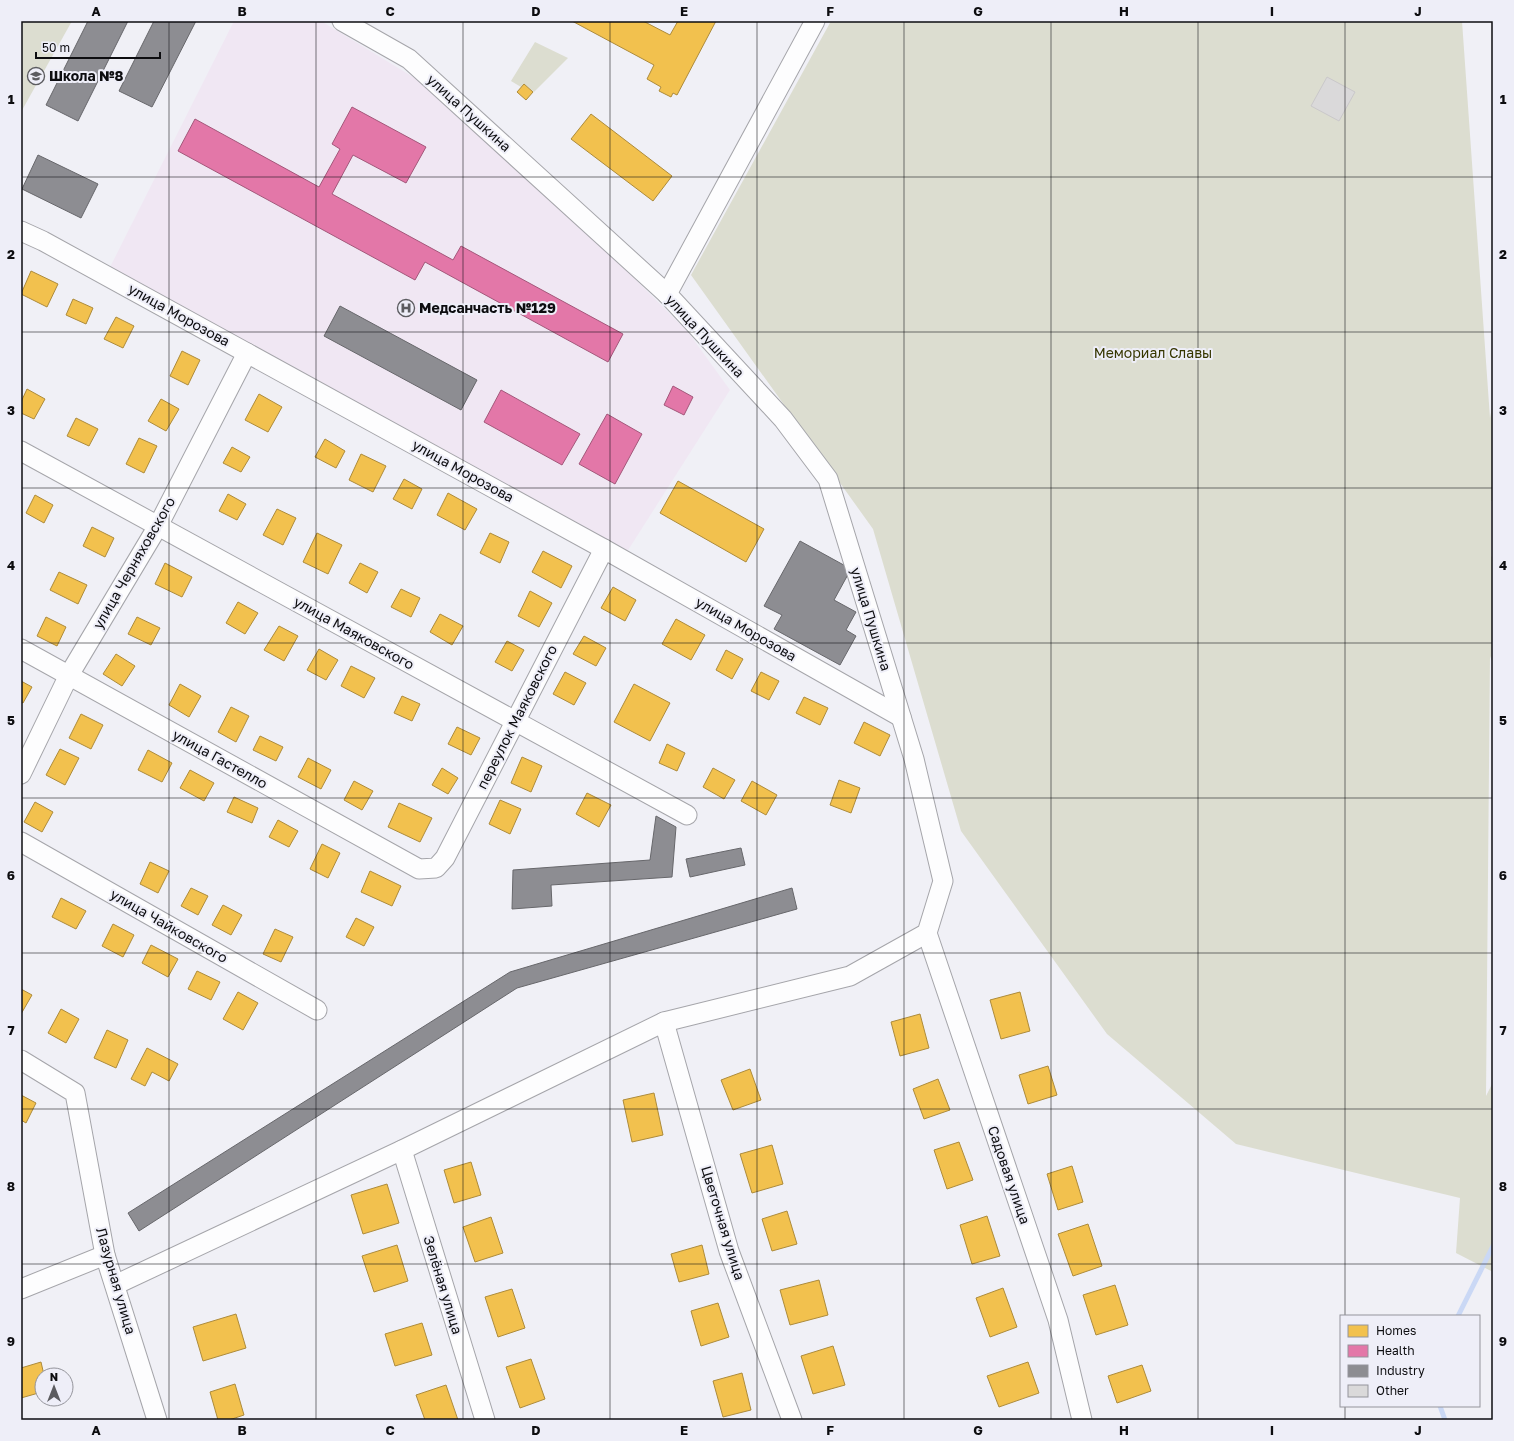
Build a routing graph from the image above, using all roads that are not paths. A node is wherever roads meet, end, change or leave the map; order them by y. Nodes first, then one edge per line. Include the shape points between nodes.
1 (342, 21) edge
2 (815, 21) edge
3 (21, 232) edge
4 (666, 294) junction
5 (247, 353) junction
6 (21, 451) edge
7 (158, 526) junction
8 (604, 549) junction
9 (21, 648) edge
10 (69, 675) junction
11 (901, 718) junction
12 (514, 721) junction
13 (21, 774) edge
14 (687, 815) dead end
15 (21, 842) edge
16 (419, 869) joint
17 (927, 932) junction
18 (317, 1010) dead end
19 (664, 1022) junction
20 (21, 1060) edge
21 (402, 1150) junction
22 (105, 1254) junction
23 (115, 1285) junction
24 (21, 1289) edge
25 (158, 1420) edge
26 (485, 1420) edge
27 (792, 1420) edge
28 (1082, 1420) edge

1 - 4 street, улица Пушкина via 409,59
2 - 4 street
3 - 5 street, улица Морозова via 44,241
4 - 11 street, улица Пушкина via 783,419 828,479
5 - 7 street, улица Черняховского
5 - 8 street, улица Морозова
6 - 7 street, улица Маяковского
7 - 10 street, улица Черняховского
7 - 12 street, улица Маяковского
8 - 11 street, улица Морозова
8 - 12 street, переулок Маяковского
9 - 10 street, улица Гастелло
10 - 13 street, улица Черняховского
10 - 16 street, улица Гастелло
11 - 17 street, улица Пушкина via 914,759 943,881
12 - 14 street, улица Маяковского
12 - 16 street, переулок Маяковского via 445,858 436,868
15 - 18 street, улица Чайковского
17 - 19 street via 850,976
17 - 28 street, Садовая улица via 1058,1320
19 - 21 street
19 - 27 street, Цветочная улица via 729,1251
20 - 22 street, Лазурная улица via 75,1093
21 - 23 street
21 - 26 street, Зелёная улица
22 - 23 street, Лазурная улица
22 - 24 street
23 - 25 street, Лазурная улица

